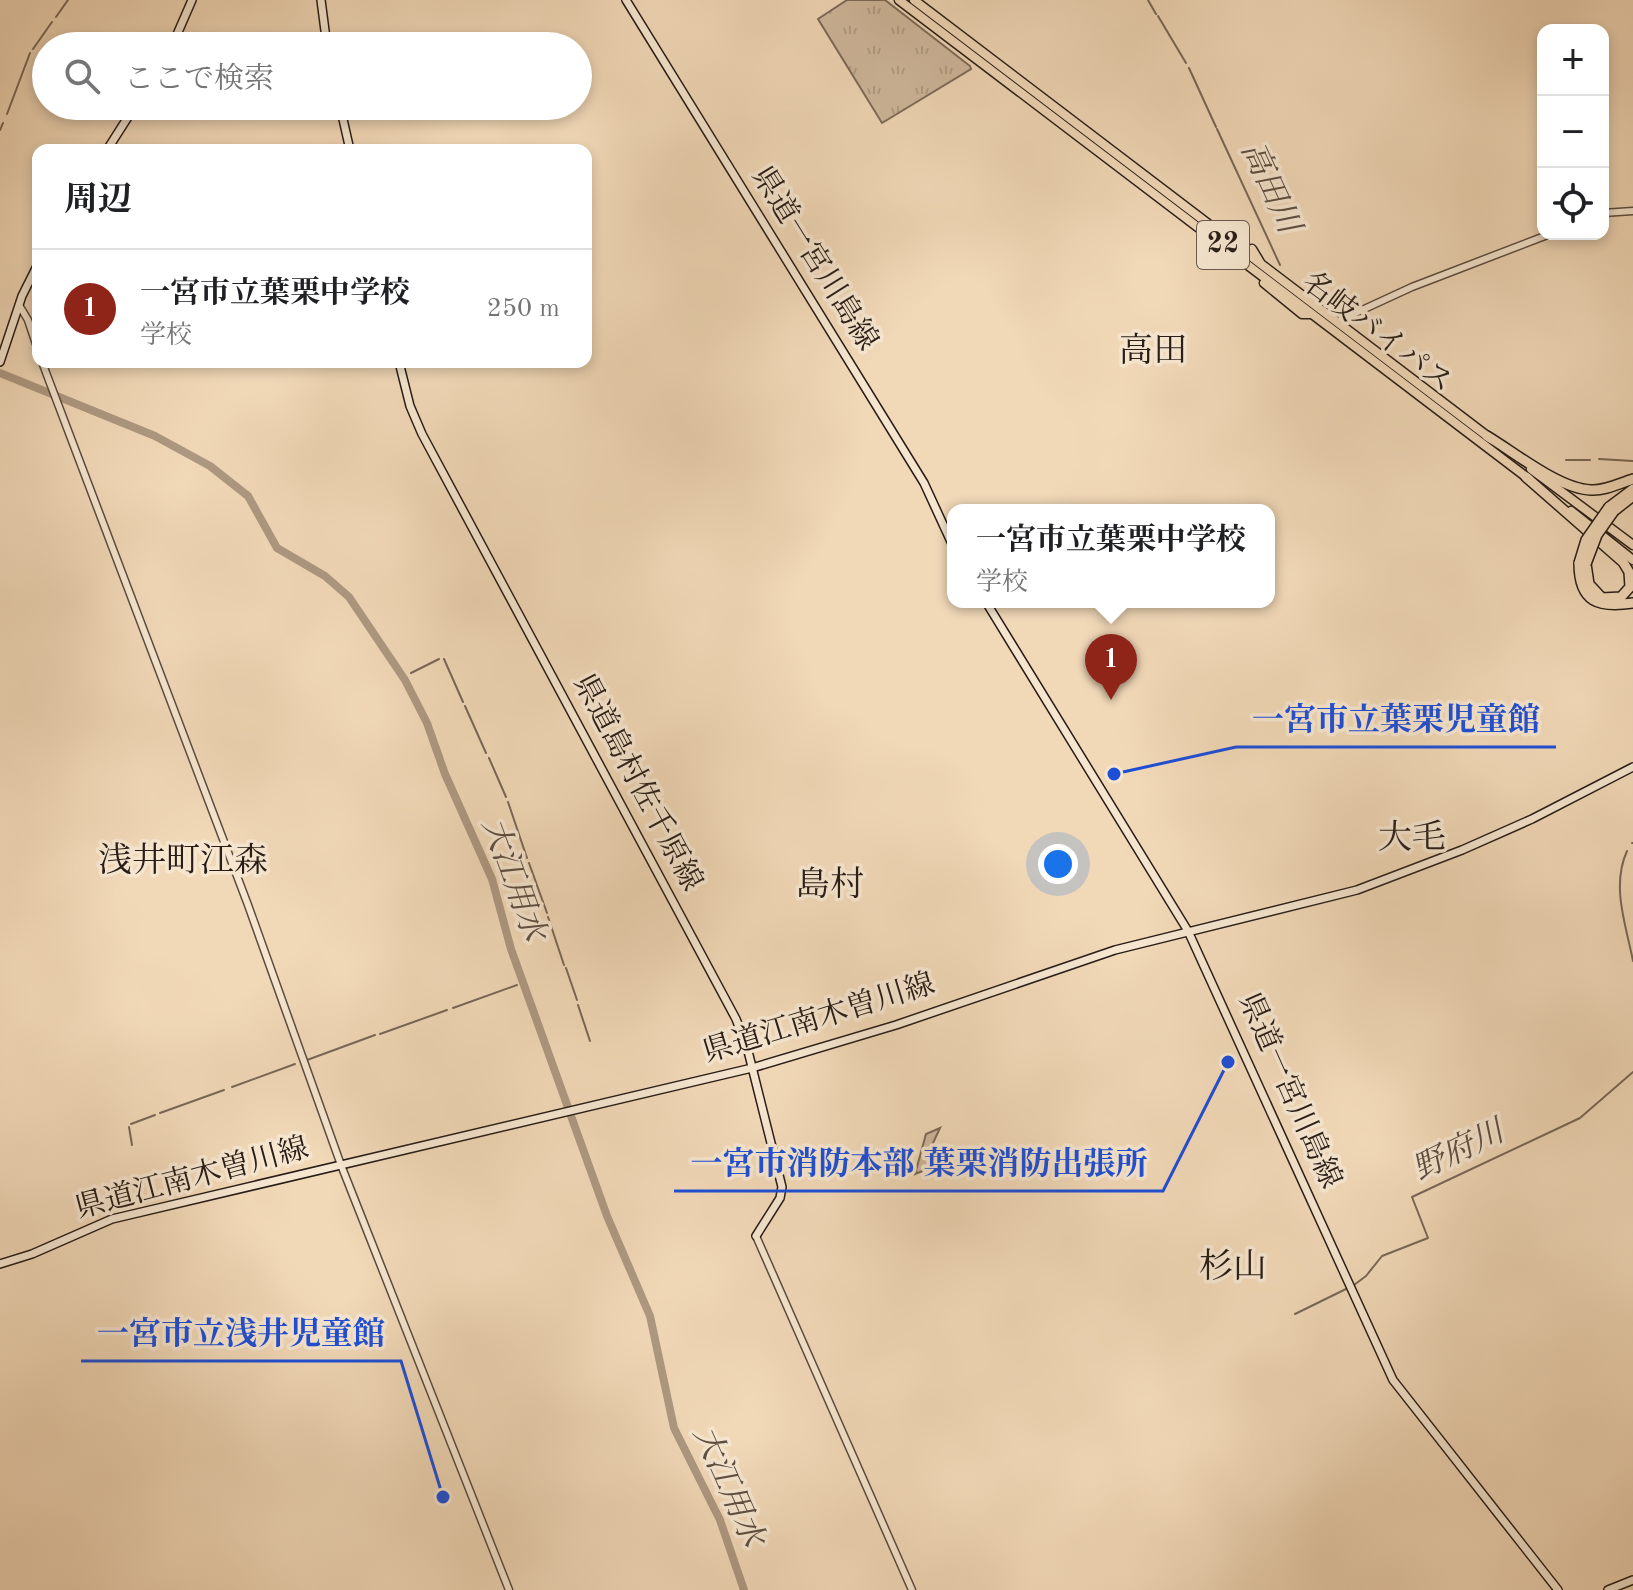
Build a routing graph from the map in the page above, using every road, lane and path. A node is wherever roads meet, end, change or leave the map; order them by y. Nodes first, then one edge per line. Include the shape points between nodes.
1 (192, 0) edge
2 (321, 0) edge
3 (626, 0) edge
4 (899, 0) edge
5 (914, 0) edge
6 (178, 32) edge
7 (325, 32) edge
8 (126, 120) edge
9 (343, 120) edge
10 (111, 144) edge
11 (349, 144) edge
12 (1633, 211) edge
13 (1609, 213) edge
14 (1537, 239) edge
15 (1252, 249) dead end
16 (1261, 265) junction
17 (32, 277) edge
18 (1257, 278) dead end
19 (19, 305) junction
20 (1312, 314) junction
21 (1335, 322) junction
22 (32, 332) edge
23 (0, 362) edge
24 (44, 368) edge
25 (401, 368) edge
26 (1487, 436) joint
27 (1526, 477) joint
28 (1633, 479) edge
29 (1550, 487) junction
30 (1633, 489) edge
31 (1633, 496) edge
32 (1566, 505) junction
33 (1612, 509) junction
34 (947, 533) edge
35 (1633, 545) edge
36 (1633, 560) edge
37 (1582, 564) junction
38 (1633, 603) edge
39 (990, 608) edge
40 (1633, 767) edge
41 (1188, 931) junction
42 (752, 1068) junction
43 (341, 1165) junction
44 (756, 1236) joint
45 (0, 1264) edge
46 (1633, 1580) edge
47 (509, 1590) edge
48 (912, 1590) edge
49 (1558, 1590) edge
50 (1608, 1590) edge

1 - 6 main road
2 - 7 main road
3 - 34 main road, 県道一宮川島線 via 924,483
4 - 20 highway, 名岐バイパス / 22
5 - 16 highway, 名岐バイパス / 22
8 - 10 main road
9 - 11 main road
12 - 13 street
14 - 21 street
15 - 16 highway, 22
16 - 21 highway, 名岐バイパス / 22
17 - 19 main road
18 - 20 highway, 22 via 1302,314
19 - 22 street
19 - 23 main road
20 - 27 highway, 名岐バイパス / 22
21 - 26 highway, 名岐バイパス / 22
24 - 43 street
25 - 42 main road, 県道島村佐千原線 via 417,424 728,1003
26 - 29 highway
27 - 29 highway
28 - 29 highway via 1595,490
29 - 32 highway
30 - 33 highway
31 - 33 highway
32 - 35 highway
32 - 36 highway
32 - 37 highway via 1623,562 1630,587 1621,597 1602,598 1589,584
33 - 37 highway, bridge via 1586,540
37 - 38 highway via 1583,587 1591,599 1603,605
39 - 41 main road, 県道一宮川島線
40 - 41 main road, 県道江南木曽川線 via 1532,819 1357,890
41 - 42 main road, 県道江南木曽川線
41 - 49 main road, 県道一宮川島線 via 1393,1380
42 - 43 main road, 県道江南木曽川線
42 - 44 main road, 県道島村佐千原線 via 782,1187
43 - 45 main road, 県道江南木曽川線 via 112,1219
43 - 47 street
44 - 48 street
46 - 50 main road

